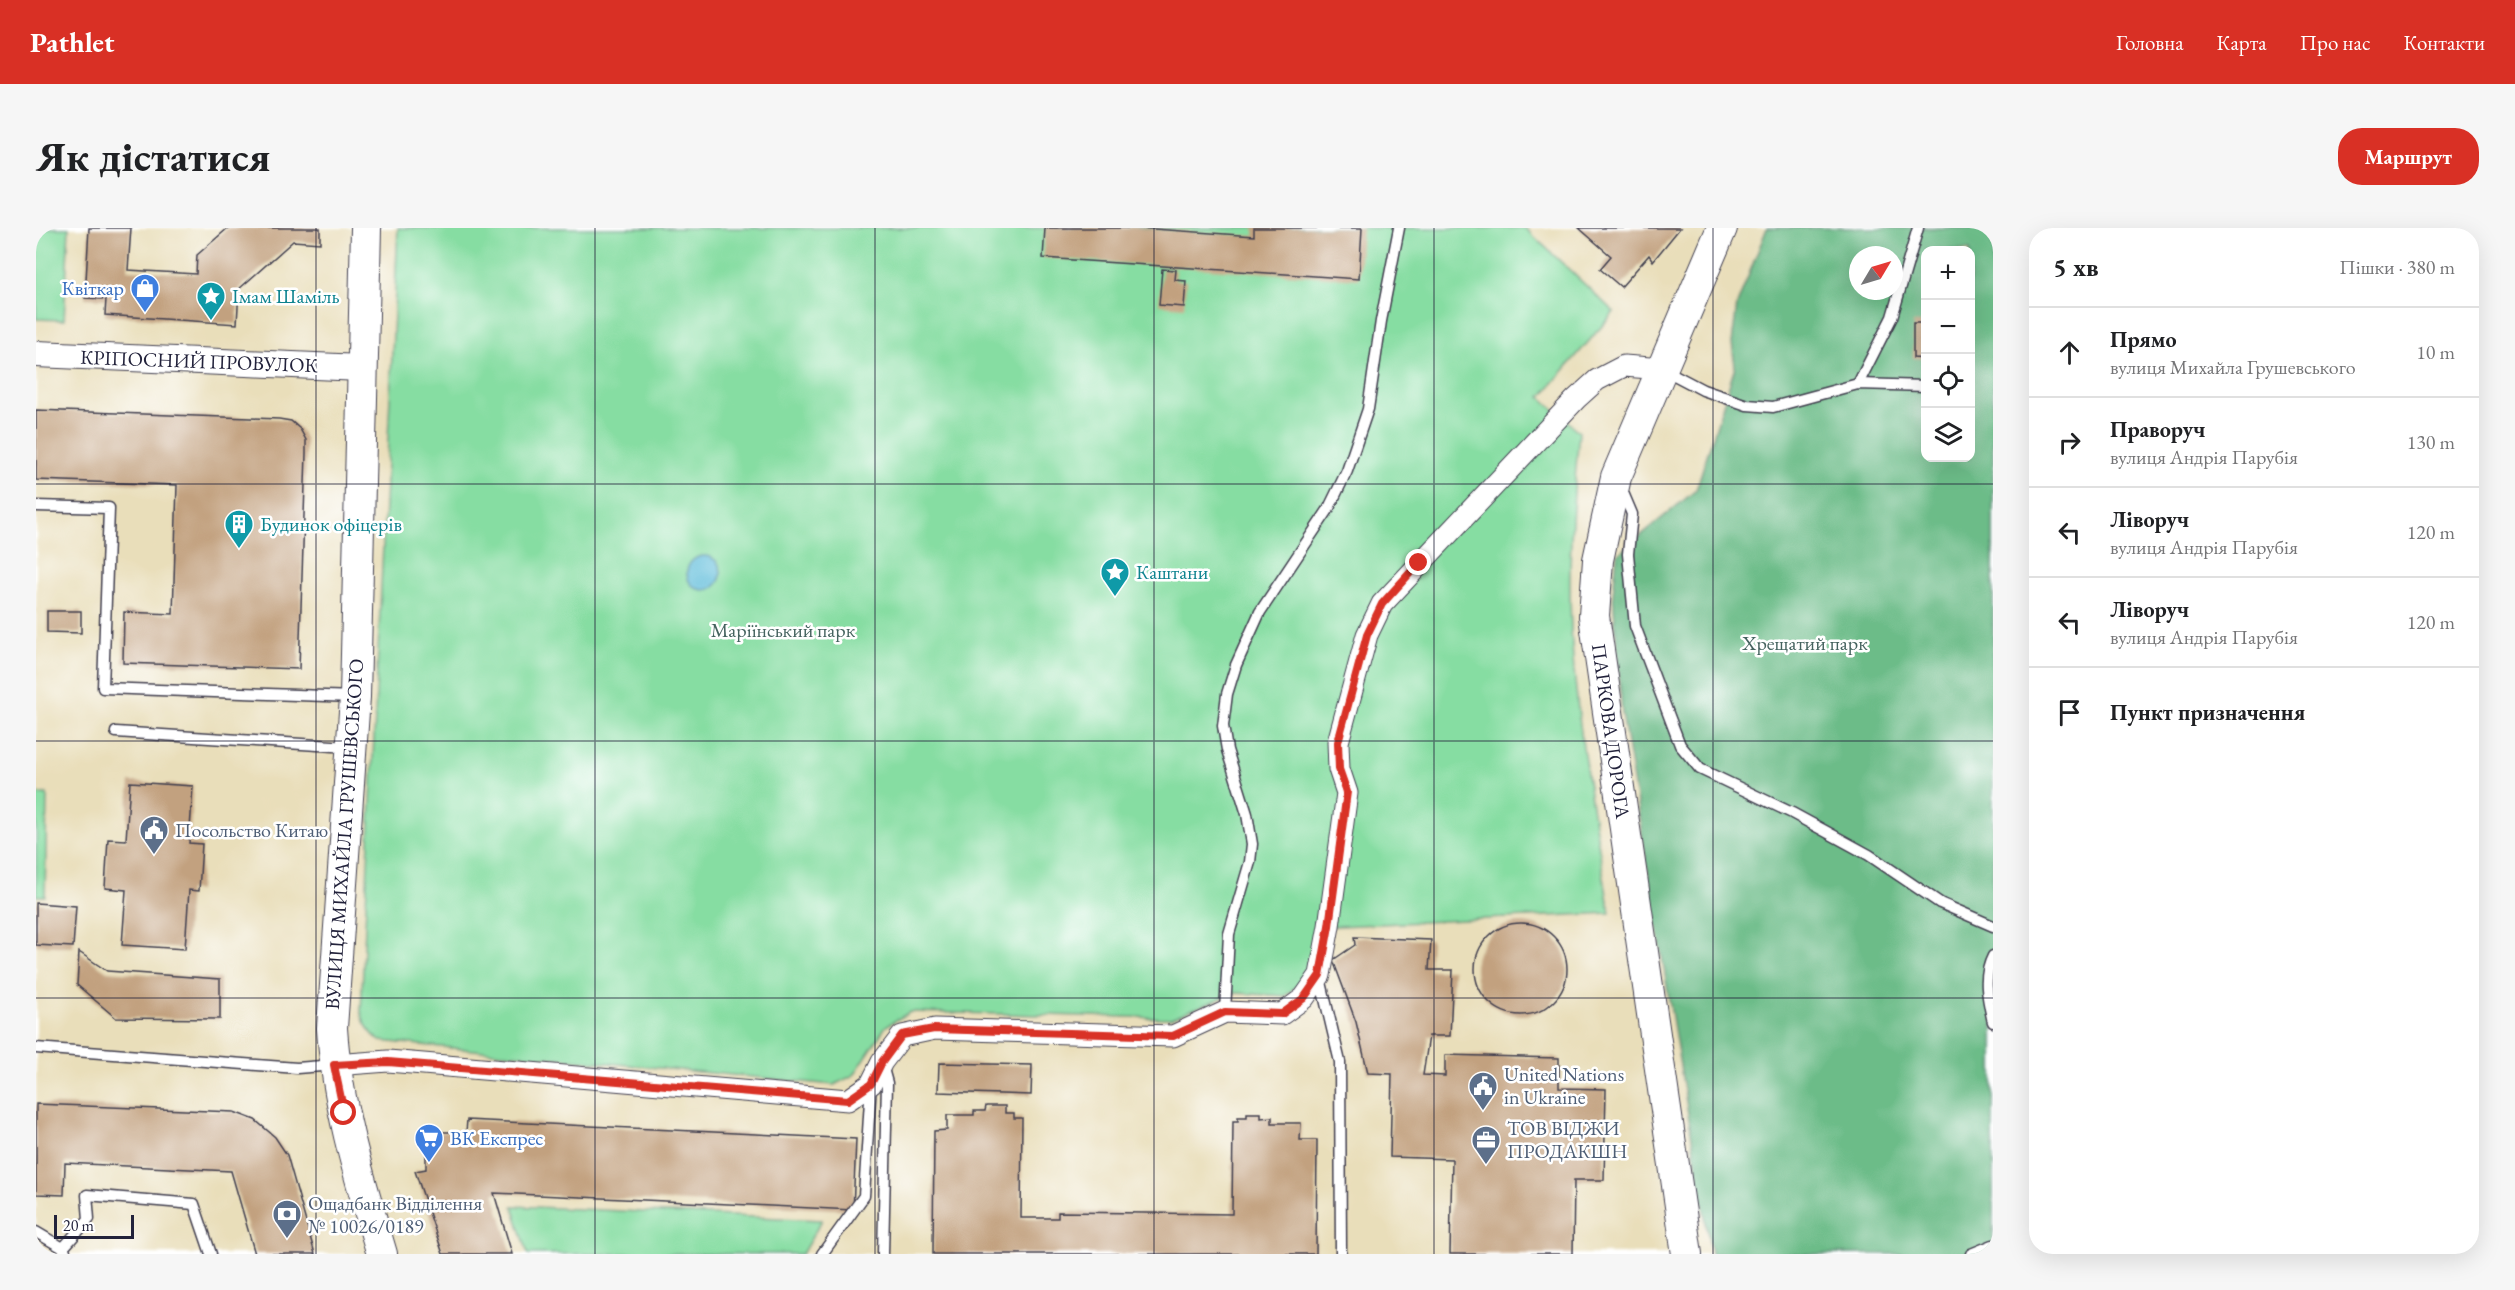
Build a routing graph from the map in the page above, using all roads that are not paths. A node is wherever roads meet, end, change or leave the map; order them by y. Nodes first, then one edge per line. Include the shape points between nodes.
1 (366, 228) edge
2 (1399, 228) edge
3 (1722, 228) edge
4 (1918, 228) edge
5 (36, 354) edge
6 (361, 368) junction
7 (1662, 369) junction
8 (1858, 384) junction
9 (1921, 386) edge
10 (1616, 477) junction
11 (36, 506) edge
12 (355, 697) junction
13 (116, 732) dead end
14 (351, 747) junction
15 (1993, 926) edge
16 (1993, 956) edge
17 (1320, 975) junction
18 (1225, 1012) junction
19 (1993, 1022) edge
20 (36, 1048) edge
21 (882, 1062) junction
22 (334, 1065) junction
23 (871, 1084) junction
24 (36, 1232) edge
25 (1993, 1245) edge
26 (65, 1251) edge
27 (211, 1254) edge
28 (382, 1254) edge
29 (822, 1254) edge
30 (883, 1254) edge
31 (1341, 1254) edge
32 (1687, 1254) edge
33 (1971, 1254) edge

1 - 6 main road, ВУЛИЦЯ МИХАЙЛА ГРУШЕВСЬКОГО
2 - 18 lane via 1368,409 1353,453 1328,510 1260,612 1227,694 1223,726 1252,844 1244,888 1229,934
3 - 7 main road, ПАРКОВА ДОРОГА
4 - 8 lane via 1892,316
5 - 6 street, КРІПОСНИЙ ПРОВУЛОК
6 - 12 main road, ВУЛИЦЯ МИХАЙЛА ГРУШЕВСЬКОГО
7 - 8 lane via 1703,390 1747,405 1773,407
7 - 10 main road, ПАРКОВА ДОРОГА
7 - 17 street via 1624,366 1598,380 1382,604 1367,635 1338,742 1339,769 1347,792
8 - 9 lane
10 - 15 lane via 1632,514 1628,554 1635,626 1680,745 1700,769 1869,855 1940,903
10 - 32 main road, ПАРКОВА ДОРОГА via 1598,560 1594,616
11 - 12 lane via 108,508 103,688
12 - 14 main road, ВУЛИЦЯ МИХАЙЛА ГРУШЕВСЬКОГО
13 - 14 lane
14 - 22 main road, ВУЛИЦЯ МИХАЙЛА ГРУШЕВСЬКОГО via 332,1028
16 - 19 lane via 1988,965 1986,993
17 - 18 street via 1304,998 1282,1014
17 - 31 lane via 1340,1062
18 - 21 street via 1173,1036 934,1029 902,1035
20 - 22 lane via 297,1068
21 - 23 street
21 - 30 lane via 887,1083
22 - 23 street via 388,1062 848,1100
22 - 28 main road, ВУЛИЦЯ МИХАЙЛА ГРУШЕВСЬКОГО
23 - 29 lane via 864,1197
24 - 26 lane
25 - 33 lane
26 - 27 lane via 89,1219 87,1195 194,1204

